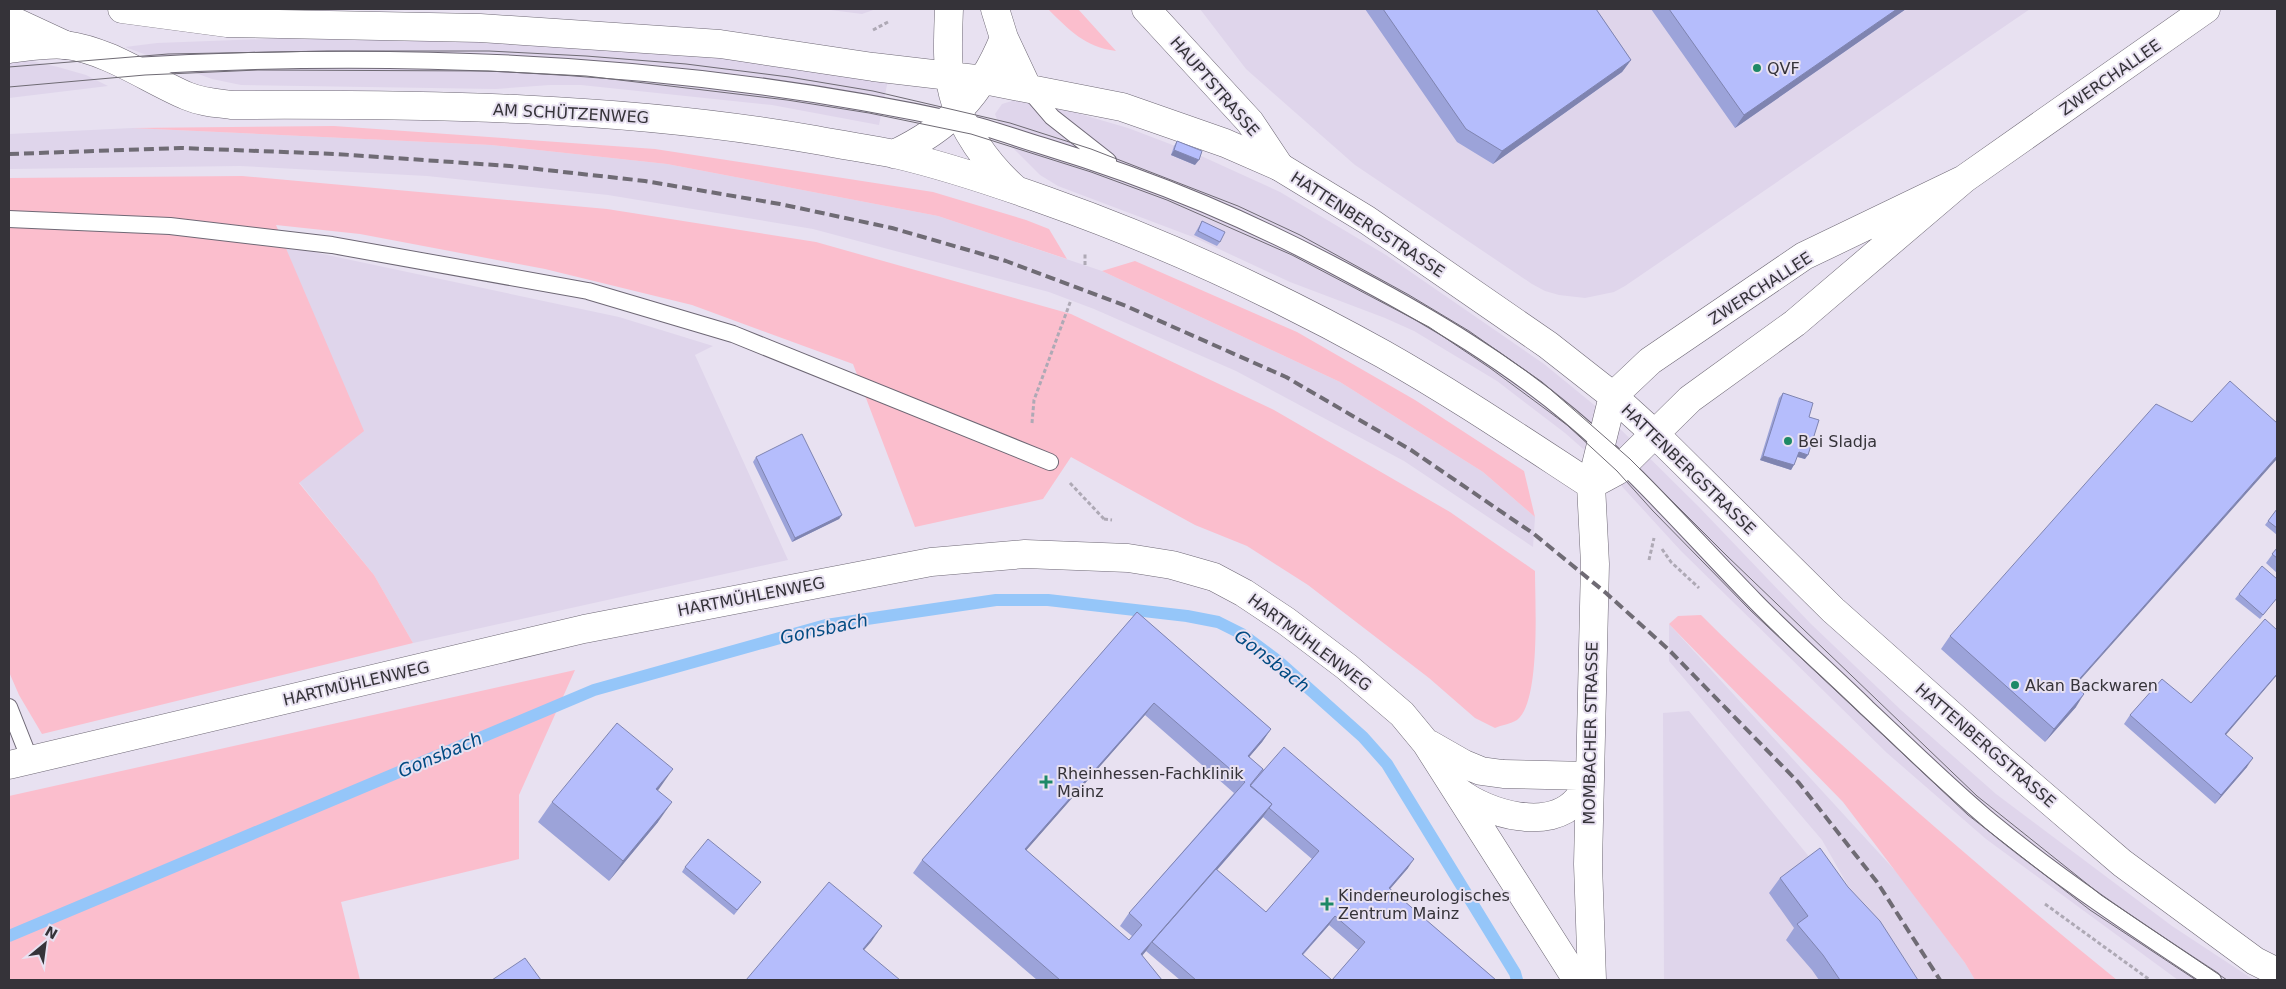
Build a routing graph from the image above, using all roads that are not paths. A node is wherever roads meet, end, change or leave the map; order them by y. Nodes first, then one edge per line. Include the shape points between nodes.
1 (122, 9) edge
2 (949, 9) edge
3 (995, 9) edge
4 (1146, 9) edge
5 (2206, 9) edge
6 (9, 19) edge
7 (1004, 38) junction
8 (65, 45) junction
9 (9, 49) edge
10 (126, 66) junction
11 (950, 76) junction
12 (984, 80) junction
13 (1027, 87) junction
14 (958, 118) junction
15 (894, 154) junction
16 (1280, 167) junction
17 (1120, 170) junction
18 (1964, 179) junction
19 (1016, 190) junction
20 (9, 219) edge
21 (1613, 396) junction
22 (1656, 435) junction
23 (1602, 445) junction
24 (1050, 462) road end
25 (1623, 466) junction
26 (1591, 485) junction
27 (9, 707) edge
28 (1426, 742) junction
29 (20, 762) edge
30 (1589, 776) junction
31 (1456, 790) junction
32 (2277, 972) edge
33 (1577, 980) edge
34 (1592, 980) edge
35 (2213, 980) edge

1 - 11 main road via 227,23 480,28 720,44
2 - 11 main road
3 - 7 main road
4 - 16 main road, HAUPTSTRASSE via 1250,122
5 - 18 main road, ZWERCHALLEE
6 - 8 main road, AM SCHÜTZENWEG
7 - 12 main road
7 - 13 main road
8 - 9 main road, AM SCHÜTZENWEG
8 - 10 main road, AM SCHÜTZENWEG via 88,50
10 - 14 lane, AM SCHÜTZENWEG via 350,59 587,66 788,89
10 - 15 main road, AM SCHÜTZENWEG via 188,96 232,105 383,104 566,110 680,120
11 - 12 main road, HATTENBERGSTRASSE
11 - 14 main road
12 - 13 main road, HATTENBERGSTRASSE
12 - 14 main road
13 - 16 main road, HATTENBERGSTRASSE via 1122,107 1225,143
13 - 17 lane via 1052,116
14 - 15 main road
14 - 17 lane
14 - 19 main road via 984,156
15 - 19 main road, AM SCHÜTZENWEG
16 - 21 main road, HATTENBERGSTRASSE via 1367,220 1548,345
17 - 23 lane via 1267,230 1405,304 1504,364
18 - 21 main road, ZWERCHALLEE via 1804,256 1650,361
18 - 22 main road, ZWERCHALLEE via 1795,323 1690,399
19 - 26 main road via 1195,260 1323,322 1448,392
20 - 24 lane via 170,226 332,245 588,292 733,334
21 - 22 main road, HATTENBERGSTRASSE
21 - 23 main road
22 - 25 main road, ZWERCHALLEE
22 - 32 main road, HATTENBERGSTRASSE via 1833,610 2002,760 2122,863 2255,961
23 - 25 lane
23 - 26 main road, MOMBACHER STRASSE
25 - 26 main road
25 - 35 lane via 1757,603 1989,820 2097,904
26 - 30 main road, MOMBACHER STRASSE via 1595,564
27 - 29 lane, HARTMÜHLENWEG
28 - 29 main road, HARTMÜHLENWEG via 1402,714 1347,667 1286,621 1214,577 1172,565 1128,558 1025,554 931,562 672,610
28 - 30 main road, HARTMÜHLENWEG via 1481,771
28 - 31 main road, HARTMÜHLENWEG
30 - 31 main road, HARTMÜHLENWEG via 1584,792 1576,802 1561,811 1534,816 1487,809
30 - 34 main road, MOMBACHER STRASSE
31 - 33 main road, HARTMÜHLENWEG

